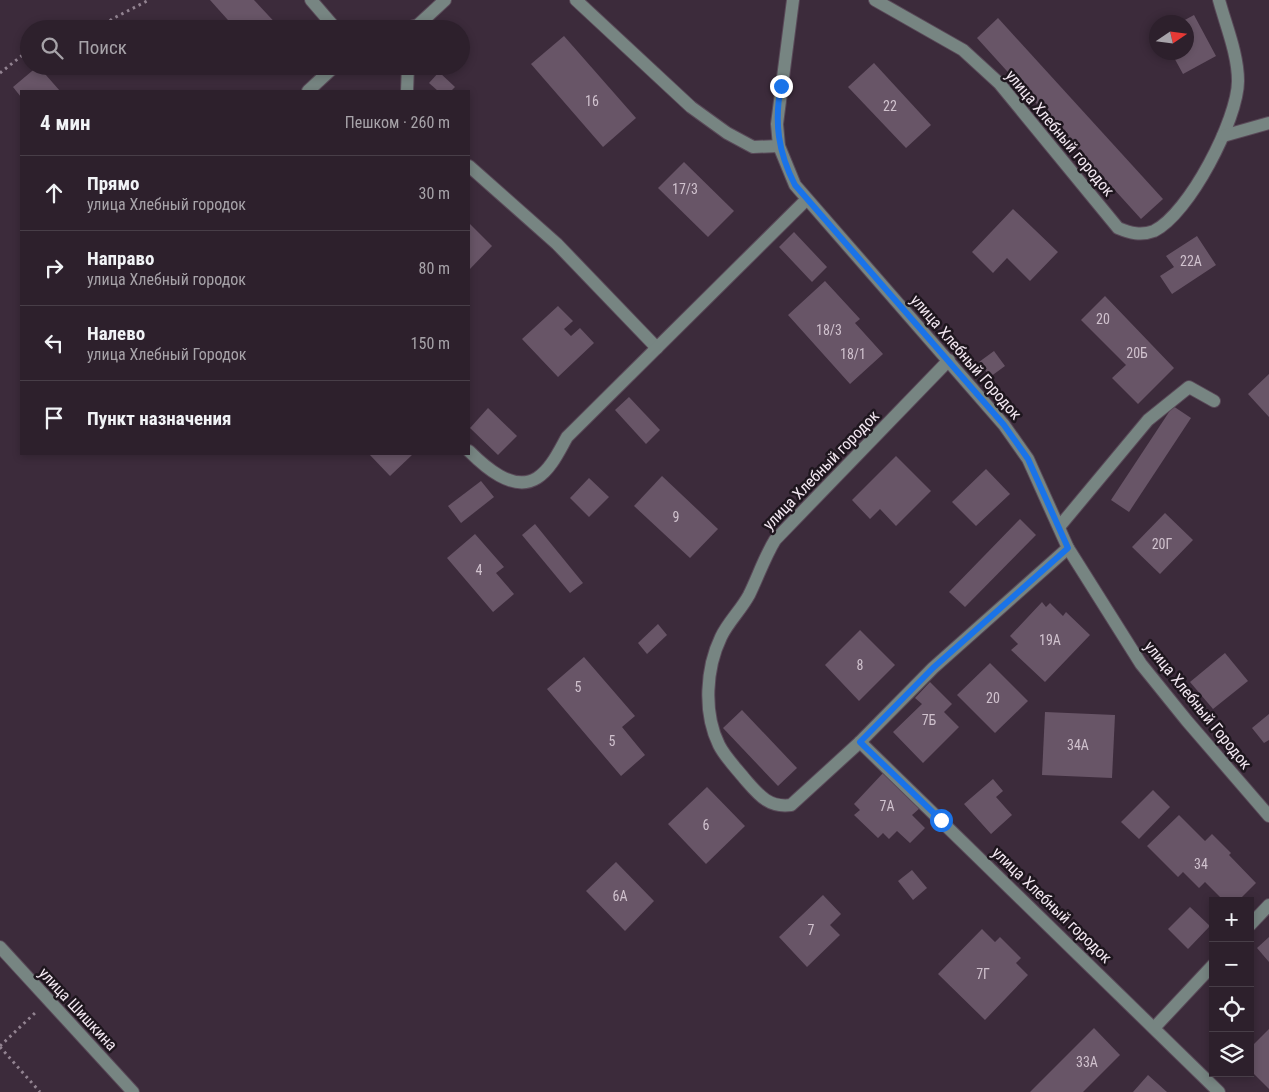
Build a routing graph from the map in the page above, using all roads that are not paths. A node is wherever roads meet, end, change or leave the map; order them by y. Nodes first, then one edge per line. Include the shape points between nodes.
1 (311, 0) edge
2 (445, 0) edge
3 (576, 0) edge
4 (793, 0) edge
5 (875, 0) edge
6 (1219, 0) edge
7 (328, 20) edge
8 (425, 20) edge
9 (325, 75) edge
10 (408, 75) edge
11 (309, 90) edge
12 (407, 90) edge
13 (1269, 123) edge
14 (1223, 136) junction
15 (779, 146) junction
16 (470, 167) edge
17 (806, 200) junction
18 (658, 348) junction
19 (948, 360) junction
20 (1214, 401) dead end
21 (470, 452) edge
22 (1059, 527) junction
23 (1068, 548) junction
24 (860, 742) junction
25 (1269, 816) edge
26 (1269, 905) edge
27 (1254, 921) edge
28 (0, 947) edge
29 (1209, 969) edge
30 (1154, 1028) junction
31 (133, 1092) edge
32 (1220, 1092) edge

1 - 7 street
2 - 8 street
3 - 15 street via 691,107 753,147
4 - 15 street, улица Хлебный Городок via 777,106
5 - 14 street, улица Хлебный городок via 963,50 999,83 1118,228 1129,233 1148,232 1164,224 1194,191
6 - 14 street, улица Хлебный городок via 1237,64 1238,83 1235,105
9 - 11 street
10 - 12 street
13 - 14 street
15 - 17 street, улица Хлебный Городок via 786,168
16 - 18 street via 557,244
17 - 18 street
17 - 19 street, улица Хлебный Городок
18 - 21 street via 567,437 549,467 536,479 520,481 505,478 492,472
19 - 22 street, улица Хлебный Городок via 1004,425 1028,459
19 - 24 street, улица Хлебный городок via 775,540 715,651 708,697 712,728 719,746 770,804 791,805
20 - 22 street via 1189,386 1148,420
22 - 23 street, улица Хлебный Городок
23 - 24 street, улица Хлебный городок via 933,668
23 - 25 street, улица Хлебный Городок via 1141,664
24 - 30 street, улица Хлебный городок
26 - 27 street
28 - 31 street, улица Шишкина
29 - 30 street
30 - 32 street, улица Хлебный городок

